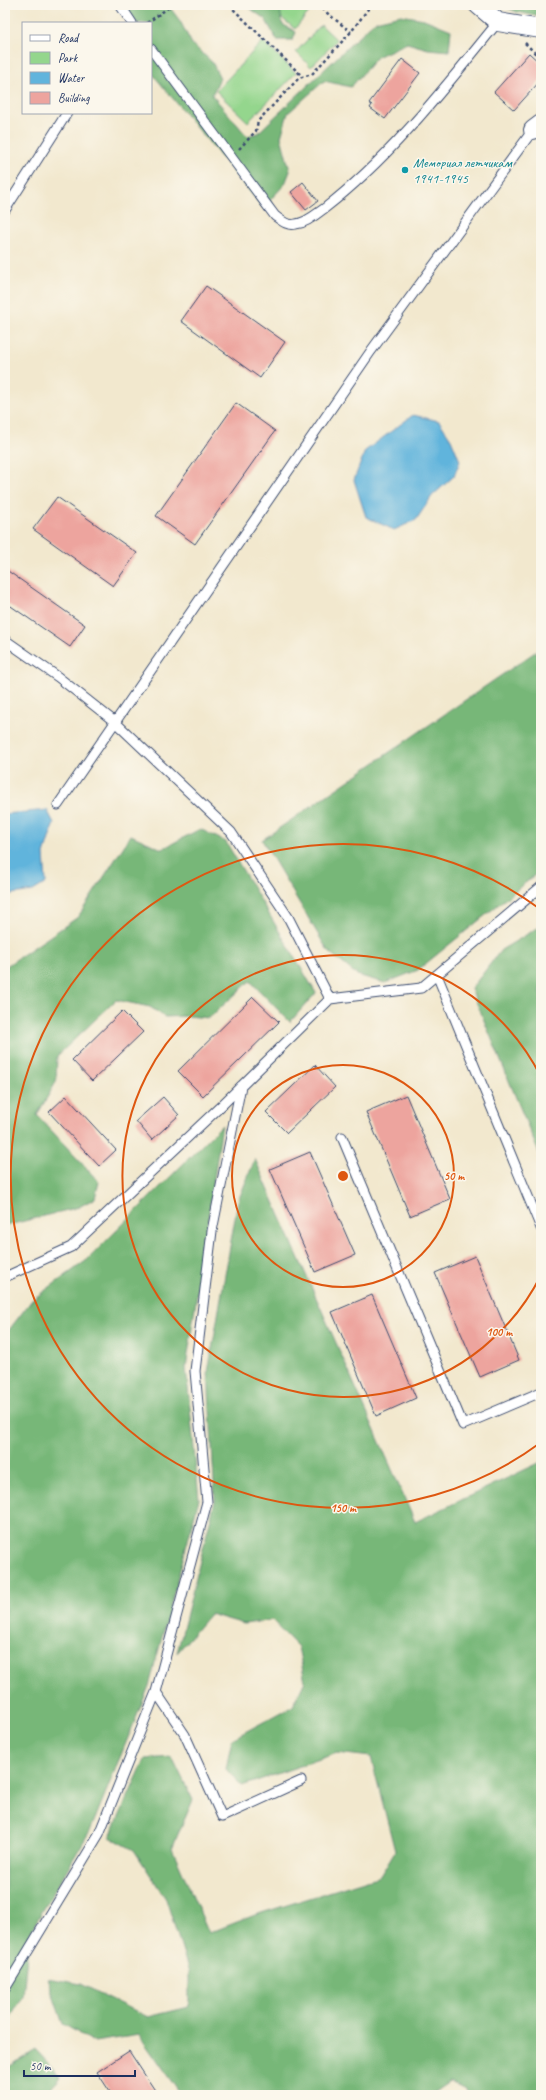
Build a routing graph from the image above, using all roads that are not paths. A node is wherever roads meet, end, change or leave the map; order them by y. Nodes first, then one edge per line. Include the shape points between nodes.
1 (120, 5) edge
2 (478, 5) edge
3 (131, 22) edge
4 (498, 22) junction
5 (541, 29) edge
6 (152, 49) edge
7 (66, 114) edge
8 (537, 127) edge
9 (5, 210) edge
10 (5, 640) edge
11 (115, 722) junction
12 (58, 805) dead end
13 (541, 886) edge
14 (437, 974) junction
15 (330, 998) junction
16 (241, 1086) junction
17 (342, 1137) dead end
18 (541, 1228) edge
19 (5, 1277) edge
20 (541, 1392) edge
21 (156, 1692) junction
22 (300, 1781) dead end
23 (5, 1989) edge

1 - 3 lane
2 - 4 street
4 - 5 street
4 - 6 lane via 383,156 353,186 310,219 297,224 285,224 275,216
7 - 9 lane
8 - 11 lane via 371,351
10 - 11 lane via 58,676
11 - 12 lane
11 - 15 lane via 231,832 288,917
13 - 14 lane
14 - 15 lane via 421,988
14 - 18 lane
15 - 16 lane
16 - 19 lane via 71,1247
16 - 21 lane via 212,1231 195,1371 207,1502
17 - 20 lane via 463,1425
21 - 22 lane via 185,1735 222,1817
21 - 23 lane via 99,1834

